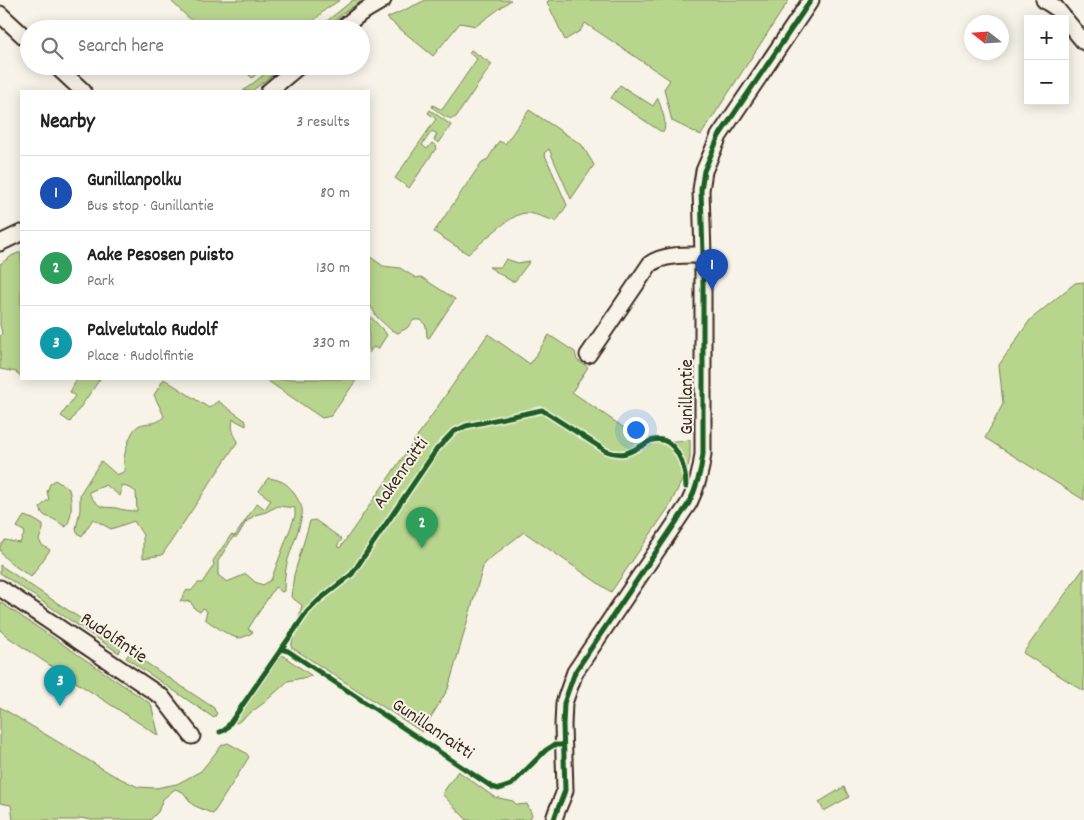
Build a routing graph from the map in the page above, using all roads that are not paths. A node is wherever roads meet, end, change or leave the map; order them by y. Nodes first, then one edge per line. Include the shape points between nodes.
1 (383, 0) edge
2 (811, 0) edge
3 (1044, 0) edge
4 (0, 14) edge
5 (1062, 15) edge
6 (353, 20) edge
7 (1069, 24) edge
8 (20, 33) edge
9 (1084, 42) edge
10 (66, 75) edge
11 (288, 75) edge
12 (82, 90) edge
13 (270, 90) edge
14 (20, 233) edge
15 (0, 243) edge
16 (703, 255) junction
17 (588, 355) dead end
18 (0, 588) edge
19 (192, 736) dead end
20 (555, 818) edge

1 - 6 street
2 - 16 street, Gunillantie via 719,136 709,157 701,190
3 - 5 street
4 - 8 street
7 - 9 street
10 - 12 street
11 - 13 street
14 - 15 street
16 - 17 street via 664,258 650,264
16 - 20 street, Gunillantie via 702,470 689,503 575,672 564,704 565,790
18 - 19 street, Rudolfintie via 162,697

